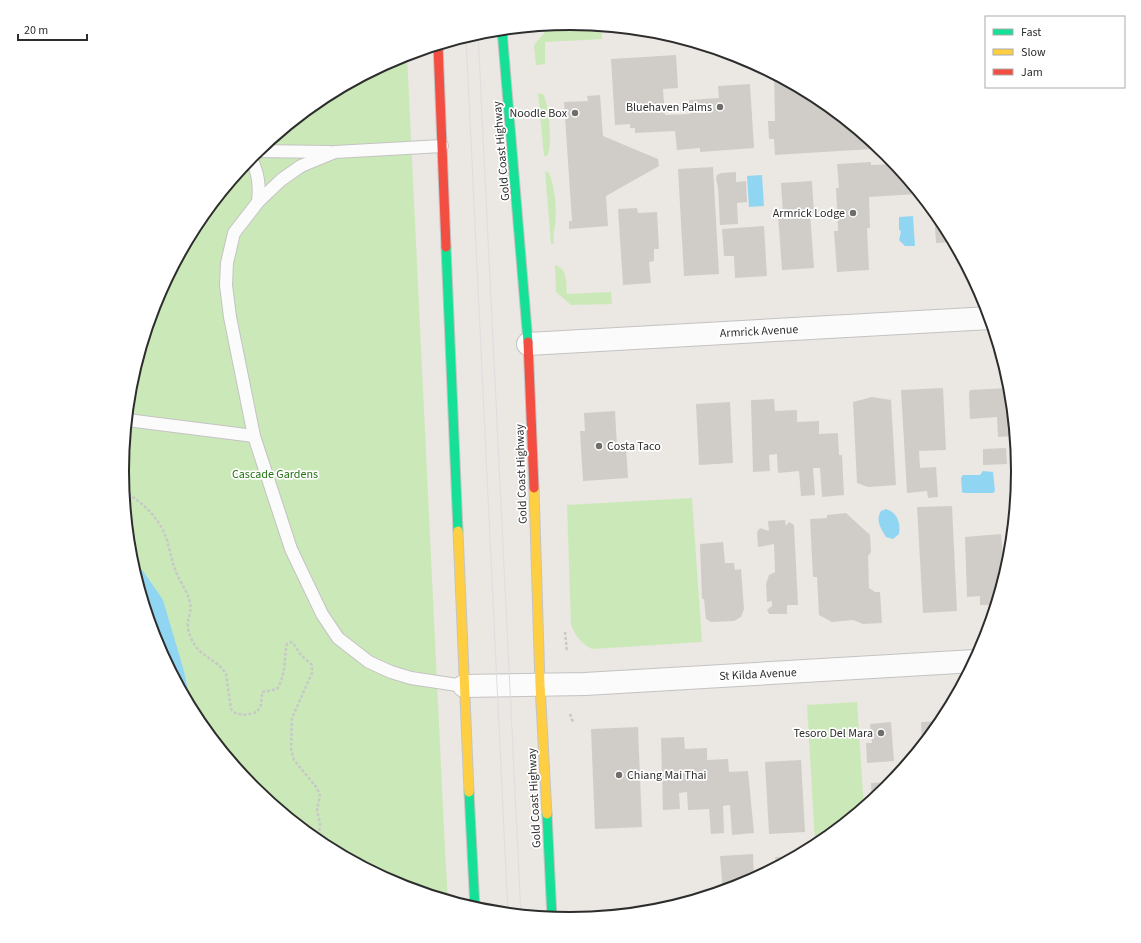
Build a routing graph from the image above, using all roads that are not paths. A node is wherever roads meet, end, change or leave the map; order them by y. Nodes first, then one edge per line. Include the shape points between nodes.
1 (502, 35) edge
2 (438, 50) edge
3 (442, 146) junction
4 (267, 151) edge
5 (335, 152) junction
6 (253, 164) edge
7 (258, 202) junction
8 (984, 318) edge
9 (528, 344) junction
10 (132, 421) edge
11 (254, 436) junction
12 (969, 661) edge
13 (540, 685) junction
14 (464, 686) junction
15 (475, 903) edge
16 (552, 912) edge

1 - 9 highway, Gold Coast Highway via 524,271
2 - 3 highway
3 - 5 lane
3 - 14 highway
4 - 5 lane
5 - 7 lane via 301,166
6 - 7 lane via 260,187
7 - 11 lane via 234,233 227,263 226,285
8 - 9 street, Armrick Avenue
9 - 13 highway, Gold Coast Highway
10 - 11 lane
11 - 14 lane via 291,550 322,614 338,638 369,662 391,672
12 - 13 street, St Kilda Avenue
13 - 14 street, St Kilda Avenue
13 - 16 highway, Gold Coast Highway
14 - 15 highway

